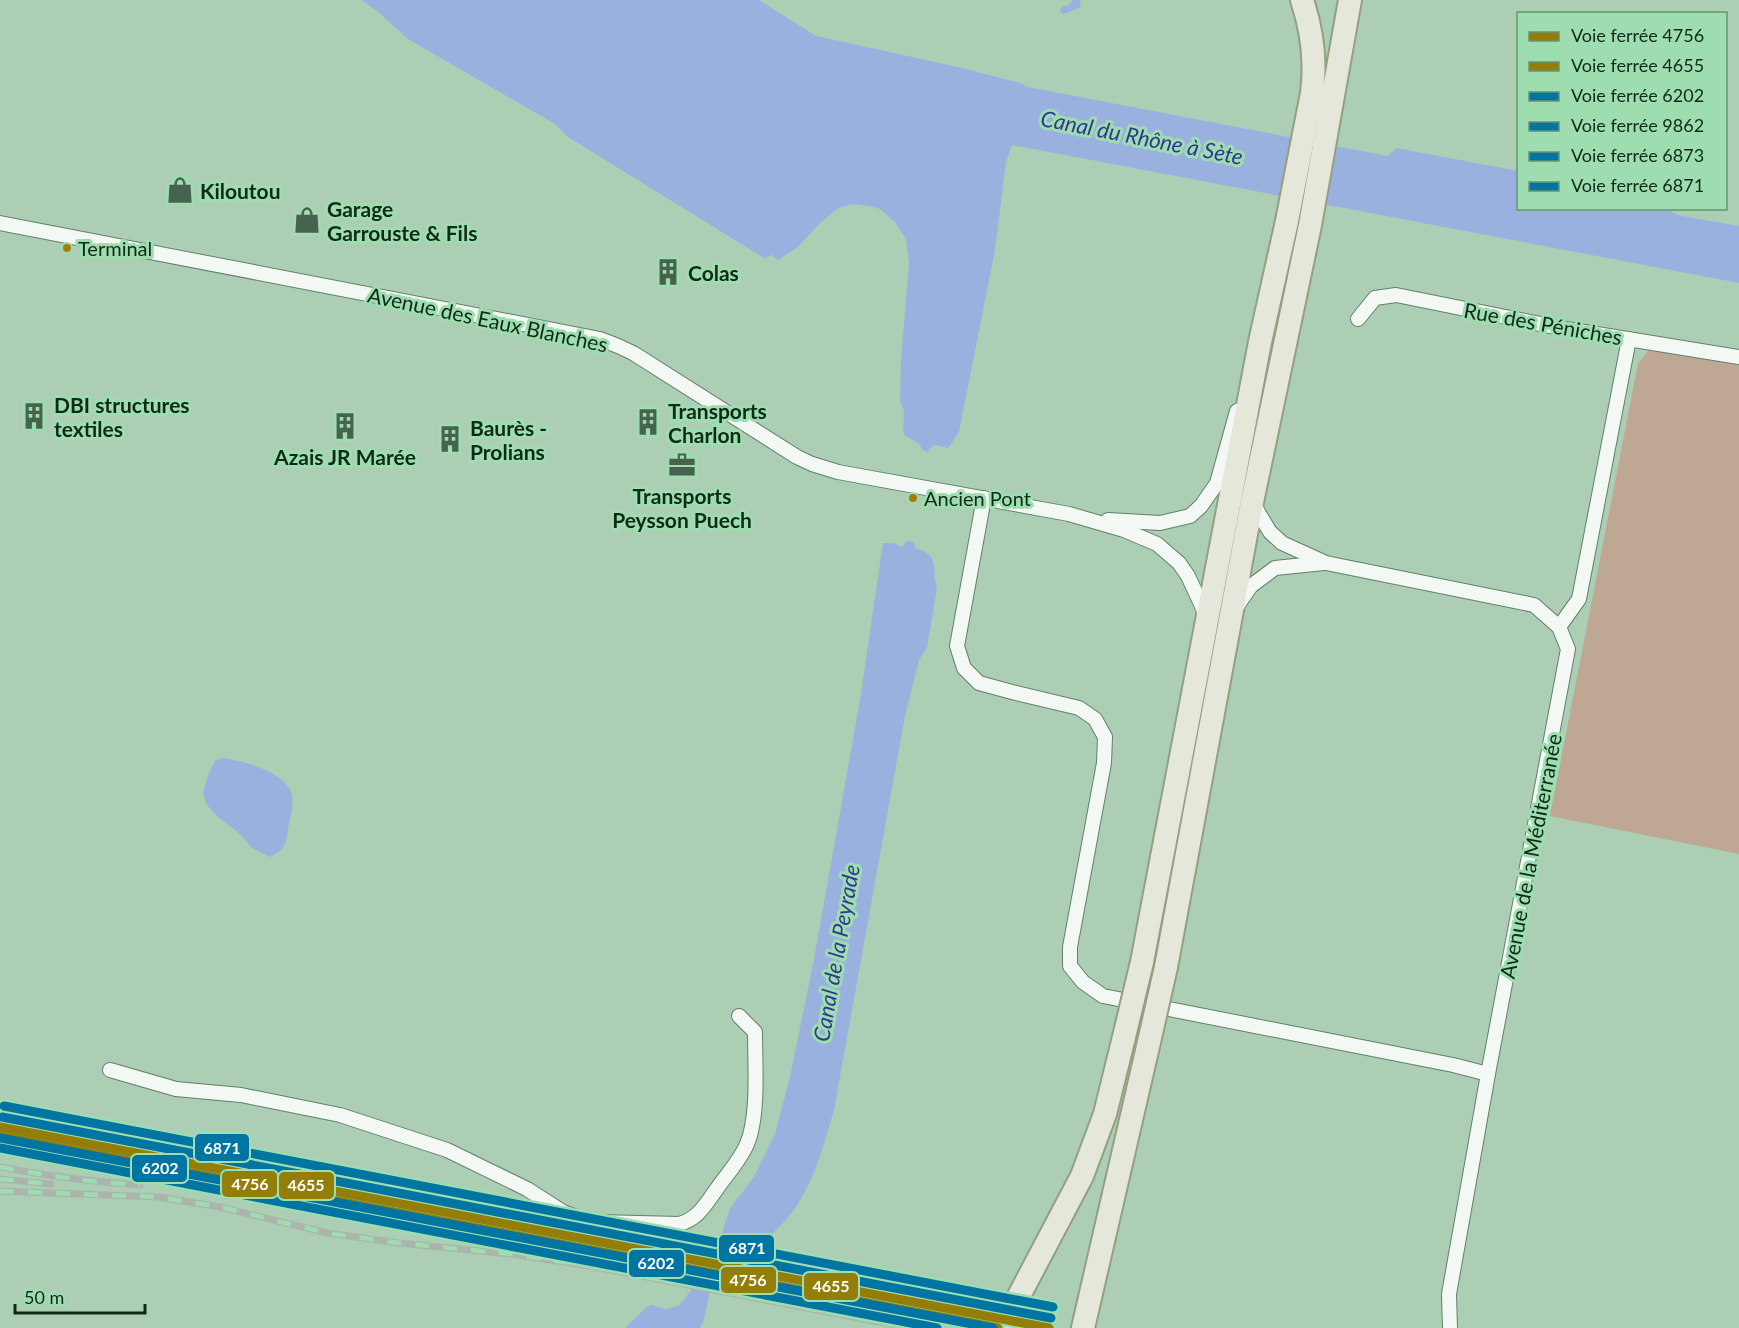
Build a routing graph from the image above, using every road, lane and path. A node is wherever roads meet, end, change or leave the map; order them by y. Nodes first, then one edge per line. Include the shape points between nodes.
1 (1302, 0) edge
2 (1350, 0) edge
3 (1322, 95) junction
4 (0, 222) edge
5 (1358, 319) dead end
6 (1629, 339) junction
7 (1260, 342) junction
8 (1739, 357) edge
9 (984, 498) junction
10 (1252, 502) junction
11 (1088, 518) junction
12 (1326, 563) junction
13 (1232, 613) junction
14 (1208, 619) junction
15 (1559, 627) junction
16 (739, 1016) dead end
17 (110, 1070) dead end
18 (1488, 1074) junction
19 (1002, 1328) edge
20 (1083, 1328) edge
21 (1450, 1328) edge

1 - 3 main road via 1312,40 1314,76
2 - 3 main road
3 - 7 main road via 1287,221
3 - 10 main road via 1310,225
4 - 9 street, Avenue des Eaux Blanches via 600,339 633,353 812,464
5 - 6 street, Rue des Péniches via 1375,298 1396,295
6 - 8 street, Rue des Péniches
6 - 15 street via 1579,599
7 - 11 street, Avenue des Eaux Blanches via 1246,374 1217,483 1202,506 1190,516 1160,523
7 - 14 main road
9 - 11 street, Avenue des Eaux Blanches
9 - 18 street via 957,646 964,668 979,682 1079,708 1095,719 1104,737 1104,763 1070,946 1070,966 1083,982 1103,996
10 - 12 street via 1270,532 1282,543
10 - 13 main road
11 - 14 street, Avenue des Eaux Blanches via 1157,544 1188,576
12 - 13 street via 1275,568 1251,586
12 - 15 street via 1534,605
13 - 20 main road, bridge via 1166,968
14 - 19 main road, bridge via 1142,962 1105,1114 1082,1176
15 - 18 street, Avenue de la Méditerranée via 1568,649
16 - 17 street via 755,1032 753,1130 735,1165 699,1214 679,1224 582,1219 447,1150 340,1115 241,1095 176,1089
18 - 21 street, Avenue de la Méditerranée via 1449,1294

